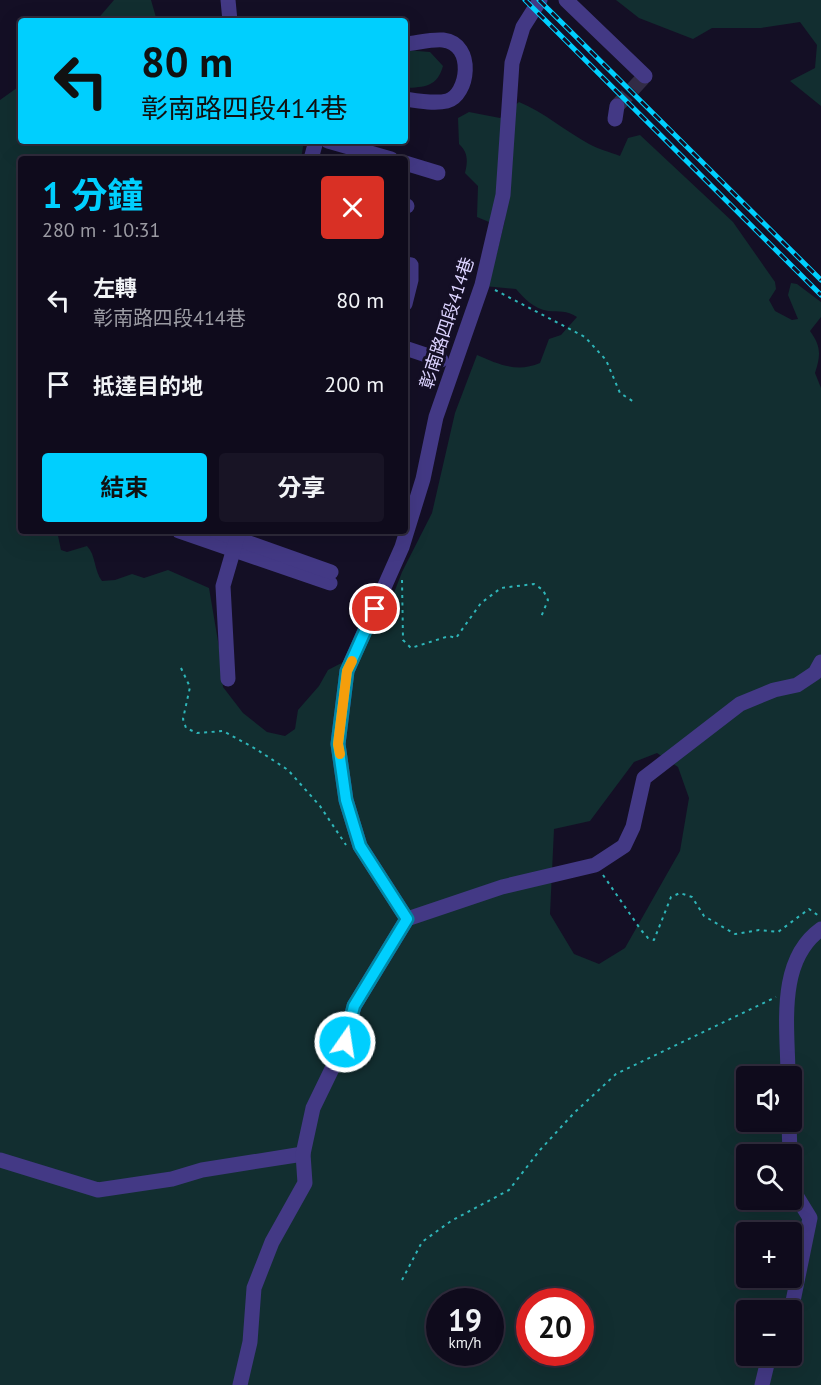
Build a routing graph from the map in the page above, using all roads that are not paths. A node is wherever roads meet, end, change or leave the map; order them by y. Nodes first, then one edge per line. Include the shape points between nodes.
1 (228, 0) edge
2 (540, 0) edge
3 (566, 0) edge
4 (230, 18) edge
5 (408, 44) edge
6 (645, 76) dead end
7 (408, 99) edge
8 (338, 144) edge
9 (380, 156) edge
10 (408, 164) edge
11 (438, 173) dead end
12 (408, 265) edge
13 (408, 292) edge
14 (408, 349) edge
15 (441, 360) dead end
16 (408, 528) edge
17 (200, 534) edge
18 (406, 534) edge
19 (236, 539) edge
20 (330, 577) dead end
21 (821, 662) edge
22 (228, 679) dead end
23 (407, 919) junction
24 (821, 929) edge
25 (788, 1066) edge
26 (303, 1154) junction
27 (0, 1160) edge
28 (802, 1205) edge
29 (793, 1300) edge
30 (767, 1366) edge
31 (240, 1385) edge
32 (762, 1385) edge

1 - 4 street
2 - 16 street, 彰南路四段414巷 via 523,27 512,63 503,195 482,285 436,417
3 - 6 street
5 - 7 street via 444,40 464,55 467,69 455,96 448,101
8 - 9 street
10 - 11 street
12 - 13 street
14 - 15 street
17 - 19 street
18 - 23 street, 彰南路四段414巷 via 347,671 338,744 346,800 360,846
19 - 20 street
19 - 22 street via 223,586
21 - 23 street via 815,673 797,684 740,704 644,778 633,827 624,846 595,865 493,889
23 - 26 street via 354,1006 345,1042 313,1108
24 - 25 street via 798,955 788,988
26 - 27 street via 98,1190
26 - 31 street via 305,1184 272,1242 255,1288 250,1342
28 - 29 street via 810,1218
30 - 32 street

